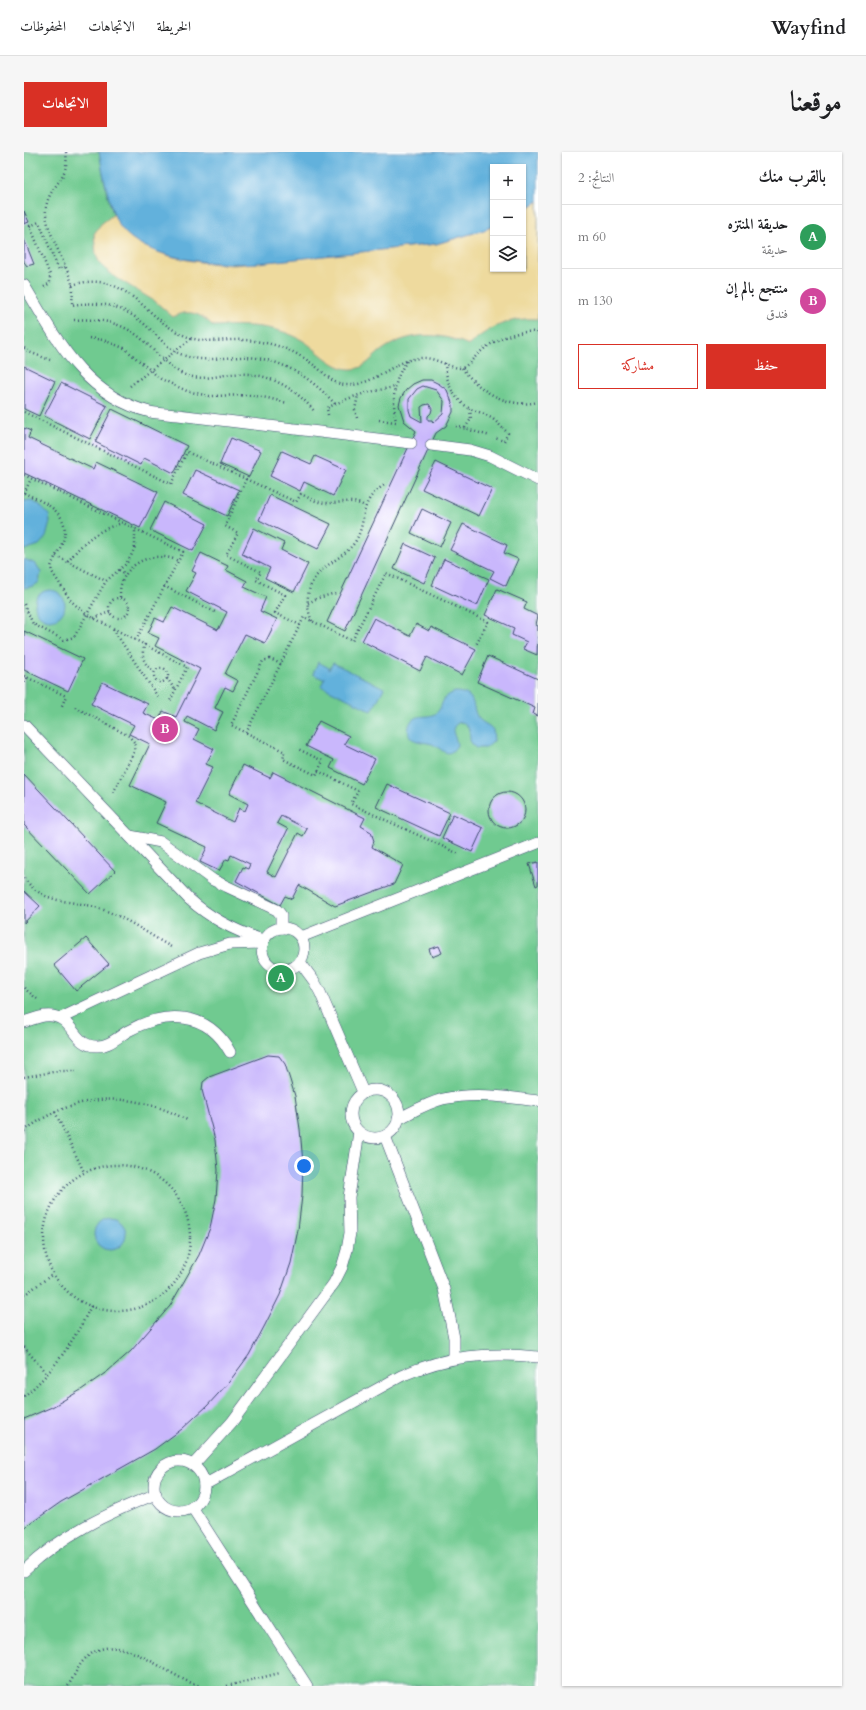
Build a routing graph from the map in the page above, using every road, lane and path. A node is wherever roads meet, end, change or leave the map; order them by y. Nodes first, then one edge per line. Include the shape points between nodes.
1 (66, 152) edge
2 (65, 267) junction
3 (24, 285) edge
4 (72, 285) junction
5 (30, 295) junction
6 (74, 320) dead end
7 (538, 332) edge
8 (89, 338) dead end
9 (191, 338) junction
10 (174, 351) junction
11 (163, 360) junction
12 (407, 360) junction
13 (445, 363) junction
14 (462, 368) junction
15 (149, 370) junction
16 (130, 386) dead end
17 (394, 387) junction
18 (358, 394) junction
19 (538, 402) edge
20 (287, 403) dead end
21 (335, 404) junction
22 (470, 408) junction
23 (24, 412) edge
24 (315, 412) dead end
25 (335, 416) dead end
26 (350, 417) dead end
27 (357, 418) junction
28 (365, 418) dead end
29 (373, 419) dead end
30 (456, 426) dead end
31 (465, 428) junction
32 (411, 443) dead end
33 (431, 445) dead end
34 (24, 475) edge
35 (31, 479) junction
36 (246, 479) junction
37 (538, 480) edge
38 (386, 484) dead end
39 (24, 493) edge
40 (365, 506) junction
41 (123, 523) junction
42 (135, 528) junction
43 (56, 556) junction
44 (178, 561) junction
45 (68, 562) junction
46 (119, 570) junction
47 (126, 574) junction
48 (106, 581) junction
49 (164, 586) junction
50 (336, 593) dead end
51 (120, 598) junction
52 (24, 604) edge
53 (307, 604) junction
54 (110, 612) junction
55 (215, 612) dead end
56 (86, 614) junction
57 (94, 618) junction
58 (312, 621) junction
59 (300, 626) junction
60 (113, 628) junction
61 (136, 640) junction
62 (145, 644) junction
63 (476, 645) dead end
64 (281, 664) junction
65 (154, 671) junction
66 (25, 676) edge
67 (167, 678) junction
68 (24, 682) edge
69 (175, 690) junction
70 (158, 697) dead end
71 (169, 703) dead end
72 (75, 707) dead end
73 (61, 708) dead end
74 (24, 725) edge
75 (246, 733) junction
76 (298, 749) dead end
77 (318, 771) junction
78 (105, 810) junction
79 (130, 836) junction
80 (538, 843) edge
81 (459, 854) dead end
82 (24, 878) edge
83 (281, 928) junction
84 (300, 937) junction
85 (263, 941) junction
86 (189, 957) junction
87 (300, 962) junction
88 (61, 1018) junction
89 (24, 1022) edge
90 (230, 1052) dead end
91 (76, 1071) dead end
92 (24, 1077) edge
93 (363, 1092) junction
94 (538, 1101) edge
95 (54, 1112) junction
96 (187, 1120) dead end
97 (398, 1120) junction
98 (24, 1131) edge
99 (359, 1132) junction
100 (384, 1136) junction
101 (84, 1172) junction
102 (53, 1274) junction
103 (24, 1295) edge
104 (91, 1306) junction
105 (24, 1347) edge
106 (454, 1357) junction
107 (536, 1359) edge
108 (47, 1374) junction
109 (24, 1396) edge
110 (192, 1465) junction
111 (204, 1485) junction
112 (156, 1494) junction
113 (192, 1507) junction
114 (24, 1571) edge
115 (296, 1670) junction
116 (68, 1686) edge
117 (200, 1686) edge
118 (227, 1686) edge
119 (307, 1686) edge

1 - 2 path via 65,172 49,197 46,213
2 - 4 path
2 - 5 path via 59,270 39,222 30,226 51,279 46,286
3 - 5 lane
4 - 9 path via 86,281 101,282 122,290 143,304 171,329
4 - 10 path via 72,305 104,304 118,308 145,324
5 - 32 lane via 60,346 77,368 98,387 123,402 150,412 178,416
6 - 11 path via 88,319 117,324 139,336
7 - 14 path via 503,337 490,344
8 - 15 path via 124,348
9 - 10 path
9 - 12 path via 245,340 282,347 311,363 336,383 345,385 372,380
10 - 11 path
10 - 21 path via 194,359 264,359 303,375
11 - 15 path
11 - 24 path via 177,371 194,378 247,373 262,376 288,387
12 - 13 path via 421,358
12 - 17 path
13 - 14 path
13 - 22 path via 446,375 455,395
14 - 19 path via 470,379 493,396 520,403
15 - 16 path
15 - 20 path via 174,386 197,395 249,395
17 - 18 path
17 - 29 path via 396,422
18 - 21 path
18 - 27 path via 355,402
21 - 25 path via 326,408 327,415
22 - 31 path via 471,419
22 - 31 path via 486,414 508,433 504,441
23 - 36 path via 171,484 187,452
26 - 27 path
27 - 28 path
30 - 31 path
33 - 37 lane via 470,450 490,456
34 - 35 path
35 - 39 path
35 - 41 path
36 - 40 path via 296,502 301,494 325,503 350,501
36 - 59 path via 225,526 238,532 226,555 261,572 256,580 285,594 275,613
38 - 40 path via 370,497
39 - 43 path via 55,508 63,521 65,536
40 - 53 path via 355,541 348,551 315,576
41 - 42 path
41 - 45 path via 91,536
42 - 44 path via 183,552
42 - 46 path via 135,547
43 - 45 path
43 - 56 path via 51,566 52,572 71,601
44 - 47 path via 170,557 153,556 144,559
44 - 49 path
45 - 48 path
46 - 47 path
46 - 48 path
47 - 51 path via 121,584
48 - 56 path
49 - 55 path
49 - 61 path
50 - 53 path
51 - 54 path via 112,600
51 - 54 path via 128,602 127,616 117,618
52 - 56 path via 30,622 64,640 74,637
53 - 58 path
54 - 57 path
56 - 57 path
57 - 60 path
58 - 59 path via 304,617
58 - 63 path via 352,641 386,573 488,622
59 - 64 path
60 - 61 path
60 - 70 path
61 - 62 path
62 - 65 path via 143,660
62 - 69 path via 187,667
64 - 75 path
64 - 75 path via 270,659 263,661 231,725
65 - 67 path via 154,676 160,682
65 - 67 path via 162,667 168,674
66 - 68 path
66 - 73 path via 66,696
67 - 69 path
69 - 71 path
72 - 78 path via 129,736 135,743 134,752
74 - 78 lane
75 - 77 path via 285,752 283,759 316,775
76 - 77 path via 323,761
77 - 81 path via 358,791 351,804
78 - 79 lane
79 - 83 lane via 161,842 213,880 277,910 281,915
79 - 85 lane via 202,910 231,928
80 - 84 lane
82 - 86 path via 47,898 105,910
83 - 84 lane via 289,928
83 - 85 lane via 274,929
84 - 87 lane via 304,950
85 - 86 lane via 230,944
85 - 87 lane via 263,957 273,968 288,970
86 - 88 lane
87 - 93 lane via 320,992
88 - 89 lane via 43,1016
88 - 90 lane via 68,1023 81,1042 95,1046 109,1044 143,1024 164,1019 188,1018 214,1029
91 - 92 path
93 - 97 lane via 381,1090 390,1095 396,1101 399,1110
93 - 99 lane via 351,1107 353,1125
94 - 97 lane via 465,1095 442,1099
95 - 96 path via 99,1099 122,1099 145,1102 167,1109
95 - 98 path
95 - 101 path
97 - 100 lane via 391,1132
99 - 100 lane via 376,1138
99 - 110 lane via 349,1197 350,1233 342,1267 334,1283 232,1422
100 - 106 lane via 444,1289 454,1338
101 - 102 path via 70,1181 58,1194 48,1214 44,1242
101 - 104 path via 118,1165 134,1167 165,1182 185,1210 190,1243 187,1260 180,1275 170,1289 157,1300 125,1311
102 - 103 path
102 - 104 path via 76,1299
104 - 108 path via 80,1328
105 - 108 path
106 - 107 lane via 485,1355
106 - 111 lane via 425,1365 400,1376
108 - 109 path
110 - 111 lane via 201,1474
110 - 112 lane via 176,1461 164,1466 156,1477
111 - 113 lane via 200,1497
112 - 113 lane via 159,1500 171,1509 178,1511
112 - 114 lane via 125,1506 73,1534
113 - 115 lane
115 - 118 path
115 - 119 lane
116 - 117 path via 89,1655 99,1649 121,1647 179,1678

